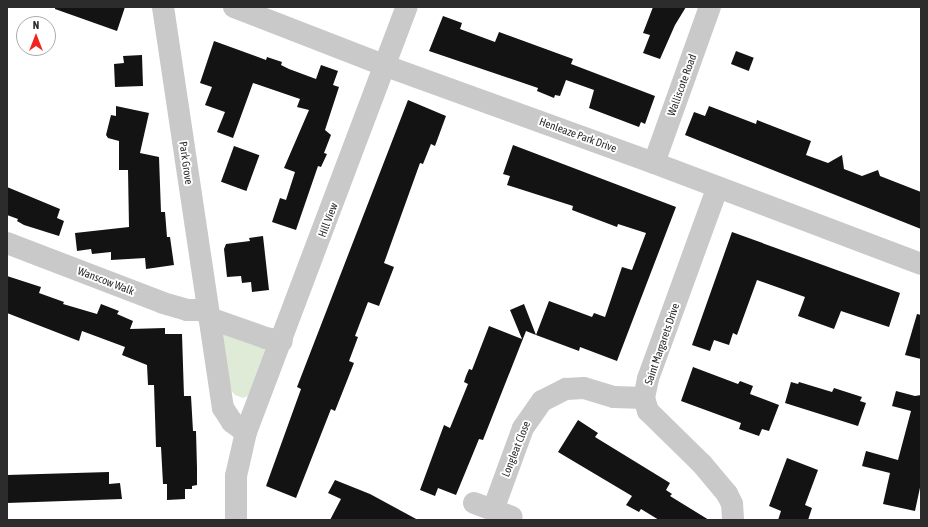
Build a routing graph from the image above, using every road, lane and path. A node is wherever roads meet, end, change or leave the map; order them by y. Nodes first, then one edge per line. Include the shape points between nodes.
1 (162, 7) edge
2 (234, 7) edge
3 (407, 7) edge
4 (710, 7) edge
5 (386, 66) junction
6 (654, 163) junction
7 (717, 188) junction
8 (7, 243) edge
9 (921, 264) edge
10 (208, 314) junction
11 (282, 340) junction
12 (644, 398) junction
13 (246, 432) junction
14 (493, 510) dead end
15 (236, 520) edge
16 (733, 520) edge

1 - 10 street, Park Grove
2 - 5 street, Henleaze Park Drive
3 - 5 street, Hill View
4 - 6 street, Walliscote Road
5 - 6 street, Henleaze Park Drive
5 - 11 street, Hill View
6 - 7 street, Henleaze Park Drive
7 - 9 street, Henleaze Park Drive
7 - 12 street, Saint Margarets Drive via 648,379
8 - 10 street, Wanscow Walk via 163,303
10 - 11 street via 266,338
10 - 13 street, Park Grove via 223,408 232,422
11 - 13 street, Hill View
12 - 14 street, Longleat Close via 614,397 584,388 566,389 542,401 523,428
12 - 16 street, Saint Margarets Drive via 648,411 702,464 728,494 732,504
13 - 15 street via 236,476

